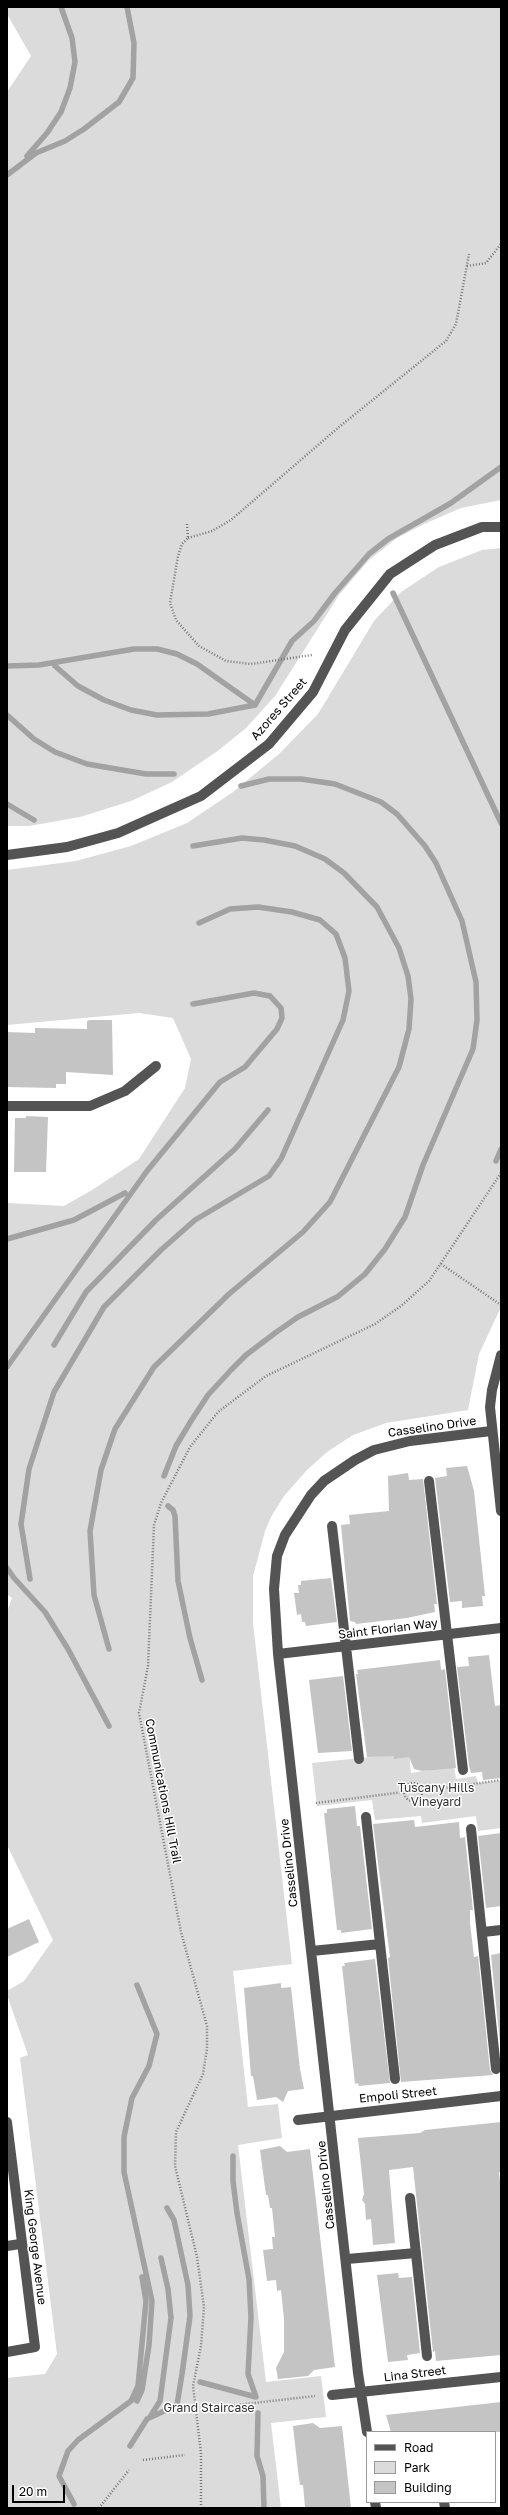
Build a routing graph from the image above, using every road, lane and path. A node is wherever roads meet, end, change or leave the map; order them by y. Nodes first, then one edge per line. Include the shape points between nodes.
1 (501, 244) edge
2 (469, 254) dead end
3 (467, 266) junction
4 (187, 524) dead end
5 (501, 527) edge
6 (188, 538) junction
7 (312, 655) dead end
8 (7, 855) edge
9 (156, 1066) dead end
10 (7, 1106) edge
11 (501, 1174) edge
12 (441, 1264) junction
13 (501, 1305) edge
14 (501, 1355) edge
15 (491, 1431) junction
16 (497, 1457) edge
17 (430, 1481) dead end
18 (501, 1511) edge
19 (332, 1526) dead end
20 (501, 1628) edge
21 (446, 1635) junction
22 (346, 1647) junction
23 (278, 1654) junction
24 (359, 1759) dead end
25 (463, 1770) dead end
26 (501, 1780) edge
27 (423, 1791) junction
28 (404, 1792) junction
29 (316, 1803) dead end
30 (366, 1817) dead end
31 (471, 1829) dead end
32 (501, 1930) edge
33 (483, 1932) junction
34 (380, 1944) junction
35 (312, 1951) junction
36 (496, 2069) dead end
37 (395, 2080) dead end
38 (501, 2096) edge
39 (331, 2116) junction
40 (298, 2120) dead end
41 (7, 2122) edge
42 (410, 2198) dead end
43 (20, 2244) junction
44 (7, 2246) edge
45 (416, 2253) junction
46 (346, 2259) junction
47 (7, 2352) edge
48 (427, 2356) dead end
49 (501, 2377) edge
50 (361, 2393) junction
51 (332, 2395) dead end
52 (316, 2396) dead end
53 (210, 2408) dead end
54 (367, 2431) edge
55 (185, 2455) dead end
56 (143, 2460) dead end
57 (129, 2470) dead end
58 (98, 2508) edge
59 (201, 2508) edge

1 - 3 path via 486,263
2 - 3 path
3 - 6 path via 456,324 446,340 231,520 212,531
4 - 6 path
5 - 8 street, Azores Street via 482,527 435,545 390,574 345,630 313,692 269,744 201,796 118,833 67,847
6 - 7 path via 182,544 178,556 170,603 176,620 199,646 226,661 250,664
9 - 10 street via 125,1091 90,1106
11 - 12 path, Communications Hill Trail
12 - 13 path
12 - 59 path, Communications Hill Trail via 429,1281 389,1315 370,1327 266,1376 218,1412 190,1448 161,1503 154,1525 148,1666 139,1713 181,1932 207,2026 203,2074 176,2132 175,2166 196,2256 204,2308 201,2346 193,2386 201,2453
14 - 15 street via 492,1390
15 - 16 street
15 - 23 street, Casselino Drive via 425,1438 391,1445 355,1460 324,1481 285,1535 277,1556 274,1589
16 - 18 street
17 - 21 street
19 - 22 street
20 - 21 street, Saint Florian Way
21 - 22 street, Saint Florian Way
21 - 25 street
22 - 23 street, Saint Florian Way
22 - 24 street
23 - 35 street, Casselino Drive
26 - 27 path
27 - 28 path via 412,1782 406,1785
27 - 28 path via 419,1800 413,1802 407,1800
28 - 29 path
30 - 34 street
31 - 33 street
32 - 33 street
33 - 36 street
34 - 35 street
34 - 37 street
35 - 39 street, Casselino Drive
38 - 39 street, Empoli Street
39 - 40 street, Empoli Street
39 - 46 street, Casselino Drive
41 - 43 street, King George Avenue
42 - 45 street
43 - 44 street
43 - 47 street, King George Avenue via 35,2347
45 - 46 street
45 - 48 street
46 - 50 street, Casselino Drive
49 - 50 street, Lina Street
50 - 51 street, Lina Street
50 - 54 street, Casselino Drive
52 - 53 path
55 - 56 path
57 - 58 path

